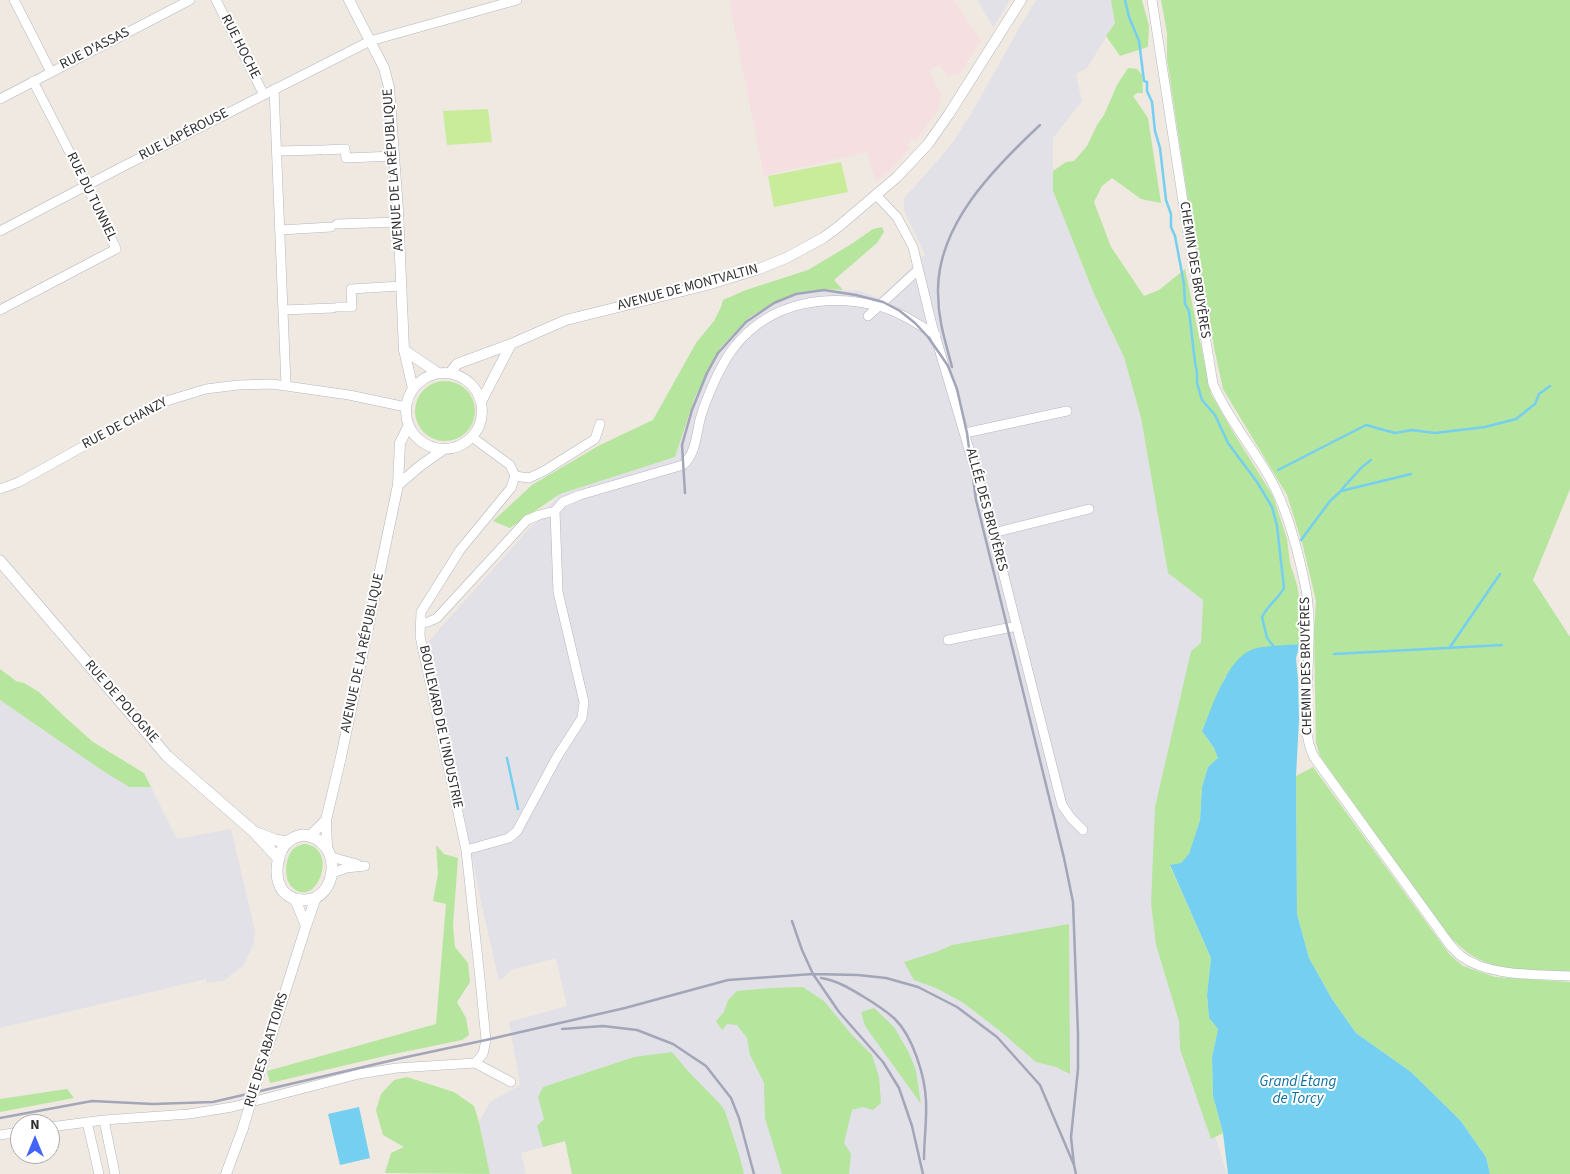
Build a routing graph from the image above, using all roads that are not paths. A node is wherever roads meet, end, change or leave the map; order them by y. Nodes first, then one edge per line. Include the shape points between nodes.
1 (14, 0) edge
2 (190, 0) edge
3 (216, 0) edge
4 (349, 0) edge
5 (517, 0) edge
6 (1021, 0) edge
7 (1152, 0) edge
8 (370, 41) junction
9 (51, 72) junction
10 (33, 81) junction
11 (274, 89) junction
12 (264, 95) junction
13 (0, 99) edge
14 (276, 151) junction
15 (395, 156) junction
16 (86, 186) junction
17 (876, 196) junction
18 (399, 222) junction
19 (280, 230) junction
20 (0, 231) edge
21 (918, 270) junction
22 (402, 286) junction
23 (879, 306) junction
24 (0, 310) edge
25 (283, 310) junction
26 (868, 316) dead end
27 (936, 336) junction
28 (511, 344) junction
29 (404, 350) junction
30 (438, 373) junction
31 (450, 373) junction
32 (286, 385) junction
33 (413, 389) junction
34 (481, 402) junction
35 (406, 406) junction
36 (1067, 411) dead end
37 (600, 424) dead end
38 (409, 425) junction
39 (965, 433) junction
40 (472, 437) junction
41 (444, 449) junction
42 (515, 476) junction
43 (398, 485) junction
44 (0, 489) edge
45 (1089, 509) dead end
46 (555, 510) junction
47 (993, 533) junction
48 (0, 561) edge
49 (420, 623) junction
50 (1017, 626) junction
51 (948, 640) dead end
52 (326, 820) junction
53 (1082, 830) dead end
54 (254, 831) junction
55 (310, 836) junction
56 (287, 842) junction
57 (466, 850) junction
58 (329, 852) junction
59 (279, 859) junction
60 (330, 874) junction
61 (316, 897) junction
62 (295, 899) junction
63 (306, 926) junction
64 (1570, 976) edge
65 (475, 1063) junction
66 (511, 1082) dead end
67 (104, 1120) junction
68 (87, 1122) junction
69 (60, 1126) edge
70 (99, 1174) edge
71 (115, 1174) edge
72 (226, 1174) edge

1 - 9 street
2 - 9 street, RUE D'ASSAS
3 - 12 street, RUE HOCHE
4 - 8 street, AVENUE DE LA RÉPUBLIQUE
5 - 8 street, RUE LAPÉROUSE
6 - 17 street, AVENUE DE MONTVALTIN via 928,144
7 - 64 street, CHEMIN DES BRUYÈRES via 1212,379 1220,400 1281,500 1308,596 1308,745 1460,956 1481,967 1511,973
8 - 11 street, RUE LAPÉROUSE
8 - 15 street, AVENUE DE LA RÉPUBLIQUE via 384,68 389,87
9 - 10 street, RUE D'ASSAS
10 - 13 street, RUE D'ASSAS
10 - 16 street, RUE DU TUNNEL
11 - 12 street, RUE LAPÉROUSE
11 - 14 street
12 - 16 street, RUE LAPÉROUSE
14 - 15 street via 345,149 346,158
14 - 19 street
15 - 18 street, AVENUE DE LA RÉPUBLIQUE
16 - 20 street, RUE LAPÉROUSE
16 - 24 street, RUE DU TUNNEL via 116,249
17 - 21 street, ALLÉE DES BRUYÈRES via 897,217 913,247
17 - 28 street, AVENUE DE MONTVALTIN via 823,238 759,269 566,320
18 - 19 street
18 - 22 street, AVENUE DE LA RÉPUBLIQUE
19 - 25 street
21 - 23 street
21 - 27 street, ALLÉE DES BRUYÈRES
22 - 25 street via 351,289 352,307
22 - 29 street, AVENUE DE LA RÉPUBLIQUE
23 - 26 street
23 - 27 street via 902,315
23 - 46 street via 836,300 811,301 770,315 737,344 727,358 705,403 692,452 683,465 580,495 563,502
25 - 32 street
27 - 39 street, ALLÉE DES BRUYÈRES
28 - 31 street, AVENUE DE MONTVALTIN via 457,364
28 - 34 street
29 - 30 street
29 - 33 street, AVENUE DE LA RÉPUBLIQUE
30 - 31 street
30 - 33 street via 420,381
31 - 34 street via 470,383
32 - 35 street, RUE DE CHANZY
32 - 44 street, RUE DE CHANZY via 206,389 163,402 19,482
33 - 35 street
34 - 40 street via 479,427
35 - 38 street
36 - 39 street
37 - 42 street via 595,439 544,471 529,478
38 - 41 street via 423,442
38 - 43 street, AVENUE DE LA RÉPUBLIQUE via 400,443
39 - 47 street, ALLÉE DES BRUYÈRES
40 - 41 street
40 - 42 street via 510,465
41 - 43 street
42 - 49 street, BOULEVARD DE L'INDUSTRIE via 511,488 460,550 421,612
43 - 52 street, AVENUE DE LA RÉPUBLIQUE
45 - 47 street
46 - 49 street via 527,520 437,618
46 - 57 street via 558,592 584,702 582,718 517,831 493,844
47 - 50 street, ALLÉE DES BRUYÈRES
48 - 54 main road, RUE DE POLOGNE via 167,756
49 - 57 street, BOULEVARD DE L'INDUSTRIE via 420,636
50 - 51 street
50 - 53 street, ALLÉE DES BRUYÈRES via 1062,805
52 - 55 street
52 - 58 street, AVENUE DE LA RÉPUBLIQUE
54 - 56 main road, RUE DE POLOGNE
54 - 59 main road, RUE DE POLOGNE
55 - 56 main road via 303,835
55 - 58 main road via 318,838
56 - 59 main road
57 - 65 street, BOULEVARD DE L'INDUSTRIE via 486,1040 483,1054
58 - 60 main road
58 - 60 street via 365,866
59 - 62 main road via 280,887
60 - 61 main road via 325,890
61 - 62 main road via 306,901
61 - 63 street, RUE DES ABATTOIRS
62 - 63 street
63 - 72 street, RUE DES ABATTOIRS, bridge
65 - 66 street
65 - 67 street via 359,1074 232,1107 189,1114
67 - 68 street
67 - 71 street
68 - 69 street
68 - 70 street

